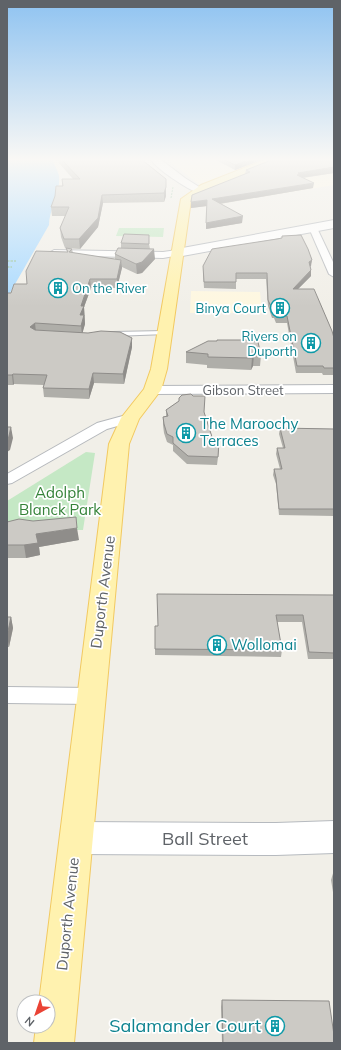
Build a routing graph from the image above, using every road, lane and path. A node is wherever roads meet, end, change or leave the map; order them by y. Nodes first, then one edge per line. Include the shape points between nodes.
1 (184, 208) edge
2 (334, 224) edge
3 (313, 228) junction
4 (45, 252) edge
5 (177, 253) junction
6 (7, 260) edge
7 (16, 261) dead end
8 (7, 267) edge
9 (12, 268) dead end
10 (334, 274) edge
11 (164, 333) junction
12 (104, 336) edge
13 (334, 389) edge
14 (152, 390) junction
15 (130, 418) junction
16 (7, 480) edge
17 (7, 695) edge
18 (91, 696) junction
19 (334, 837) edge
20 (76, 838) junction
21 (54, 1043) edge

1 - 5 main road, Duporth Avenue
2 - 3 street
3 - 5 street
3 - 10 street
4 - 5 street via 163,255
5 - 11 main road, Duporth Avenue
6 - 7 path
8 - 9 path
11 - 12 lane
11 - 14 main road, Duporth Avenue via 159,369
13 - 14 street, Gibson Street
14 - 15 main road, Duporth Avenue
15 - 16 street via 102,426
15 - 18 main road, Duporth Avenue via 119,444
17 - 18 street
18 - 20 main road, Duporth Avenue
19 - 20 street, Ball Street
20 - 21 main road, Duporth Avenue

